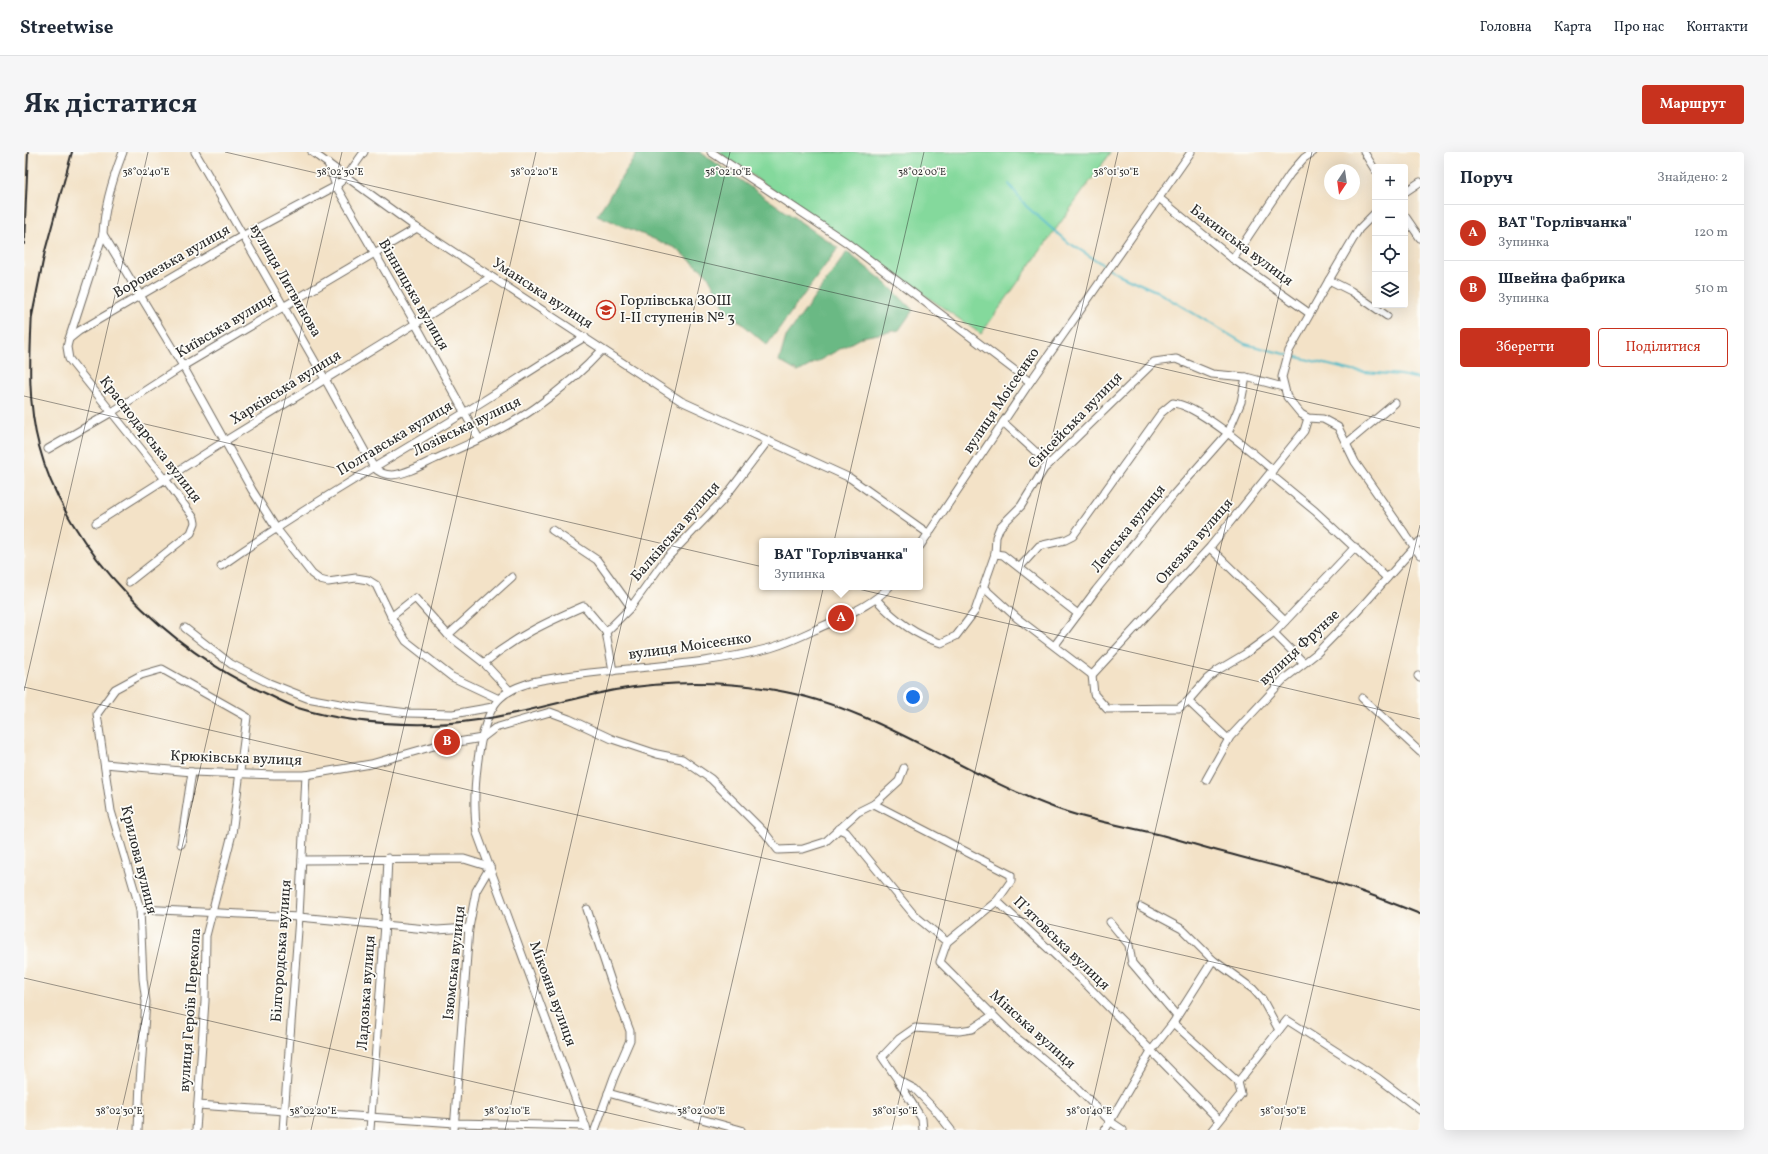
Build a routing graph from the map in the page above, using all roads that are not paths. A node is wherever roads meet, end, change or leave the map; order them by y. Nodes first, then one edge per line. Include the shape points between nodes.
1 (123, 152) edge
2 (195, 152) edge
3 (312, 152) edge
4 (364, 152) edge
5 (711, 152) edge
6 (1191, 152) edge
7 (1313, 152) edge
8 (1364, 152) edge
9 (328, 163) junction
10 (1372, 165) edge
11 (347, 176) junction
12 (1420, 182) edge
13 (336, 186) junction
14 (1408, 190) edge
15 (1159, 198) junction
16 (1372, 215) edge
17 (1408, 220) edge
18 (417, 228) junction
19 (103, 234) junction
20 (244, 236) junction
21 (1420, 238) edge
22 (373, 253) junction
23 (1233, 259) junction
24 (491, 277) junction
25 (1328, 280) junction
26 (140, 295) junction
27 (284, 307) junction
28 (1309, 313) junction
29 (1387, 316) dead end
30 (416, 323) junction
31 (585, 337) junction
32 (69, 339) junction
33 (602, 350) junction
34 (183, 366) junction
35 (1246, 377) junction
36 (325, 379) junction
37 (1030, 382) junction
38 (1283, 387) junction
39 (1395, 403) dead end
40 (112, 412) junction
41 (464, 413) junction
42 (1308, 418) junction
43 (1003, 422) junction
44 (1228, 433) junction
45 (479, 439) junction
46 (226, 441) junction
47 (767, 442) junction
48 (1346, 444) junction
49 (48, 449) dead end
50 (1049, 464) junction
51 (373, 466) junction
52 (1271, 472) junction
53 (165, 479) junction
54 (96, 523) dead end
55 (276, 528) junction
56 (552, 530) dead end
57 (929, 534) junction
58 (1420, 541) edge
59 (923, 542) edge
60 (1355, 547) junction
61 (1415, 547) junction
62 (1210, 548) junction
63 (995, 554) junction
64 (1420, 555) edge
65 (221, 566) dead end
66 (1020, 567) junction
67 (512, 577) dead end
68 (1387, 578) junction
69 (129, 582) dead end
70 (984, 588) junction
71 (886, 590) edge
72 (876, 599) junction
73 (631, 608) junction
74 (1078, 614) junction
75 (391, 617) junction
76 (1285, 621) junction
77 (185, 628) dead end
78 (606, 632) junction
79 (1274, 633) junction
80 (448, 635) junction
81 (1055, 645) junction
82 (484, 663) junction
83 (1304, 663) junction
84 (613, 671) junction
85 (1092, 675) junction
86 (510, 691) junction
87 (1362, 698) dead end
88 (500, 699) junction
89 (1188, 701) junction
90 (492, 709) junction
91 (482, 738) junction
92 (1228, 739) junction
93 (1420, 752) edge
94 (105, 764) junction
95 (904, 768) dead end
96 (192, 772) junction
97 (241, 774) junction
98 (306, 775) junction
99 (1206, 780) dead end
100 (874, 804) junction
101 (839, 829) junction
102 (181, 844) dead end
103 (388, 858) junction
104 (302, 860) junction
105 (490, 867) junction
106 (997, 901) junction
107 (1141, 907) dead end
108 (586, 909) dead end
109 (140, 910) junction
110 (213, 913) junction
111 (299, 917) junction
112 (1110, 922) dead end
113 (386, 924) junction
114 (469, 928) junction
115 (947, 942) junction
116 (1213, 960) junction
117 (993, 1015) junction
118 (1176, 1015) junction
119 (1172, 1023) junction
120 (1279, 1030) junction
121 (1152, 1051) junction
122 (898, 1080) junction
123 (1238, 1082) junction
124 (608, 1094) junction
125 (198, 1105) junction
126 (1420, 1110) edge
127 (285, 1111) junction
128 (371, 1116) junction
129 (1220, 1120) junction
130 (1111, 1122) junction
131 (454, 1126) edge
132 (543, 1128) edge
133 (587, 1128) edge
134 (138, 1130) edge
135 (196, 1130) edge
136 (283, 1130) edge
137 (370, 1130) edge
138 (595, 1130) edge
139 (741, 1130) edge
140 (923, 1130) edge
141 (951, 1130) edge
142 (1105, 1130) edge
143 (1123, 1130) edge
144 (1212, 1130) edge

1 - 19 street, Краснодарська вулиця via 108,198
2 - 20 street, вулиця Литвинова
3 - 9 street, Уманська вулиця
4 - 11 street, Воронезька вулиця
5 - 37 street via 846,242
6 - 15 street
7 - 23 street via 1290,174
8 - 10 street
9 - 11 street, Уманська вулиця
9 - 13 street, Вінницька вулиця
11 - 13 street, Воронезька вулиця
11 - 18 street, Уманська вулиця
12 - 14 street
13 - 20 street, Воронезька вулиця
13 - 22 street, Вінницька вулиця
15 - 23 street, Бакинська вулиця
15 - 37 street, вулиця Моісеєнко
16 - 25 street via 1359,229
17 - 21 street
18 - 22 street, Київська вулиця
18 - 24 street, Уманська вулиця
19 - 26 street
19 - 32 street, Краснодарська вулиця
20 - 26 street, Воронезька вулиця
20 - 27 street, вулиця Литвинова
22 - 27 street, Київська вулиця
22 - 30 street, Вінницька вулиця
23 - 28 street, Бакинська вулиця
24 - 30 street, Харківська вулиця
24 - 31 street, Уманська вулиця
25 - 28 street
25 - 29 street via 1351,290
26 - 32 street, Воронезька вулиця
26 - 34 street
27 - 34 street, Київська вулиця
27 - 36 street, вулиця Литвинова
28 - 38 street via 1285,362
30 - 36 street, Харківська вулиця
30 - 41 street, Вінницька вулиця
31 - 33 street, Уманська вулиця
31 - 41 street, Полтавська вулиця
32 - 40 street, Краснодарська вулиця via 69,358
33 - 45 street, Лозівська вулиця via 536,408
33 - 47 street, Уманська вулиця via 681,401
34 - 40 street, Київська вулиця
34 - 46 street
35 - 38 street
35 - 44 street, Ленська вулиця via 1241,402
35 - 50 street, Єнісейська вулиця via 1212,374 1176,359 1154,362
36 - 46 street, Харківська вулиця
36 - 51 street, вулиця Литвинова
37 - 43 street, вулиця Моісеєнко
38 - 42 street via 1293,406
39 - 48 street
40 - 49 street, Київська вулиця
40 - 53 street, Краснодарська вулиця
41 - 45 street, Вінницька вулиця
41 - 51 street, Полтавська вулиця
42 - 48 street via 1330,421 1338,427
42 - 52 street, Онезька вулиця via 1304,431
43 - 50 street
43 - 57 street, вулиця Моісеєнко
44 - 52 street
44 - 66 street via 1190,408 1174,403 1162,412 1073,536 1039,546
44 - 74 street, Ленська вулиця via 1174,494
45 - 51 street, Лозівська вулиця via 412,469 391,475 379,472
46 - 53 street, Харківська вулиця
46 - 55 street
47 - 57 street, Уманська вулиця via 850,478
47 - 73 street, Балківська вулиця via 722,501 664,561
48 - 61 street via 1354,462
50 - 63 street, Єнісейська вулиця via 1021,506 1000,528 996,537
51 - 55 street, Полтавська вулиця
52 - 60 street
52 - 62 street, Онезька вулиця
53 - 54 street, Харківська вулиця
53 - 69 street, Краснодарська вулиця via 194,518 194,524 191,532
55 - 65 street, Полтавська вулиця
55 - 75 street via 312,574 320,580 328,582 356,578 368,580 376,585
56 - 73 street via 596,560
57 - 59 street, вулиця Моісеєнко
58 - 61 street, вулиця Фрунзе
60 - 68 street
60 - 76 street
61 - 64 street
61 - 68 street, вулиця Фрунзе
62 - 76 street
62 - 85 street, Онезька вулиця
63 - 66 street via 1001,553
63 - 70 street, Єнісейська вулиця
66 - 74 street
67 - 80 street
68 - 83 street, вулиця Фрунзе via 1357,612
70 - 72 street, Єнісейська вулиця via 975,611 964,627 956,636 941,643 931,640 898,620
70 - 81 street via 1017,618
71 - 72 street, вулиця Моісеєнко
72 - 84 street, вулиця Моісеєнко via 796,638 767,649 726,657
73 - 78 street, Балківська вулиця
74 - 81 street, Ленська вулиця
75 - 80 street via 414,598
75 - 88 street via 406,641 424,656 452,677
76 - 79 street
77 - 90 street via 231,664 307,698 408,713 453,714
78 - 82 street via 584,606 535,628 504,646
78 - 84 street
79 - 83 street
79 - 89 street via 1207,679
80 - 82 street
81 - 85 street
82 - 86 street
83 - 92 street, вулиця Фрунзе via 1284,679
84 - 86 street, вулиця Моісеєнко via 532,682
85 - 89 street via 1094,694 1108,709 1179,708
86 - 88 street, вулиця Моісеєнко
87 - 93 street
88 - 90 street, вулиця Моісеєнко
89 - 92 street
90 - 91 street
91 - 98 street, Крюківська вулиця via 434,746 371,764
91 - 101 street via 495,728 550,712 612,738 657,754 682,759 711,779 778,850 803,848 825,842
91 - 105 street via 474,809 480,845
92 - 99 street, вулиця Фрунзе
94 - 96 street, Крюківська вулиця
94 - 97 street, Крилова вулиця via 97,714 115,689 141,675 162,670 247,717
94 - 109 street, Крилова вулиця via 111,811
95 - 100 street via 899,781
96 - 97 street, Крюківська вулиця
96 - 102 street
97 - 98 street, Крюківська вулиця
97 - 110 street, вулиця Героїв Перекопа via 232,834
98 - 104 street, Білгородська вулиця
100 - 101 street via 858,812
100 - 106 street, П’ятовська вулиця via 1011,875 1011,881
101 - 115 street via 846,832 914,915
103 - 104 street
103 - 105 street via 464,859
103 - 113 street, Ладозька вулиця
104 - 111 street, Білгородська вулиця
105 - 114 street, Ізюмська вулиця via 476,891
105 - 133 street, Мікояна вулиця
106 - 115 street
106 - 121 street, П’ятовська вулиця
107 - 116 street via 1182,929
108 - 124 street via 630,1031 630,1040
109 - 110 street
109 - 134 street, Крилова вулиця via 146,1002
110 - 111 street
110 - 125 street, вулиця Героїв Перекопа via 206,936 205,1001
111 - 113 street
111 - 127 street, Білгородська вулиця
112 - 118 street via 1129,945 1132,963
113 - 114 street via 436,930
113 - 128 street, Ладозька вулиця
114 - 131 street, Ізюмська вулиця
115 - 117 street, Мінська вулиця via 940,962
116 - 118 street
116 - 120 street via 1253,989 1262,999
117 - 122 street via 972,1029 959,1031 915,1028 882,1056
117 - 130 street, Мінська вулиця via 1014,1036 1073,1084
118 - 119 street
119 - 121 street
119 - 123 street
120 - 123 street
120 - 126 street via 1287,1020 1378,1078
121 - 129 street, П’ятовська вулиця
121 - 130 street
122 - 140 street via 922,1119
122 - 141 street via 915,1089 938,1112
123 - 129 street via 1241,1094
124 - 138 street
124 - 139 street
125 - 127 street
125 - 135 street, вулиця Героїв Перекопа
127 - 128 street
127 - 136 street, Білгородська вулиця
128 - 131 street
128 - 137 street, Ладозька вулиця
129 - 144 street
130 - 142 street
130 - 143 street, Мінська вулиця
131 - 132 street
132 - 133 street

